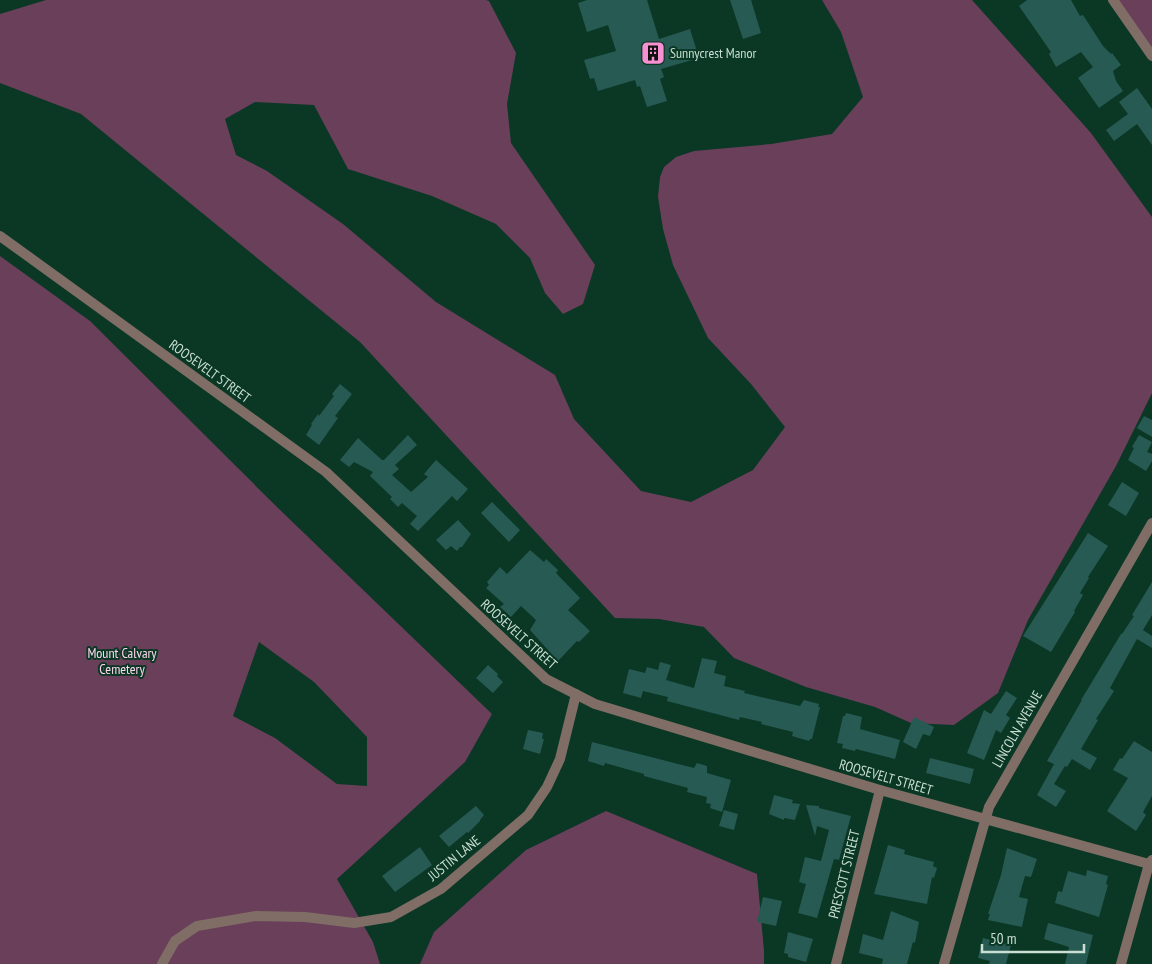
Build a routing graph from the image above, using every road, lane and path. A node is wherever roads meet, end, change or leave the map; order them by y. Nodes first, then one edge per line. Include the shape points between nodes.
1 (1113, 0) edge
2 (1152, 56) edge
3 (0, 236) edge
4 (1152, 523) edge
5 (576, 694) junction
6 (880, 790) junction
7 (985, 820) junction
8 (1151, 863) edge
9 (162, 964) edge
10 (836, 964) edge
11 (944, 964) edge
12 (1121, 964) edge

1 - 2 street
3 - 5 street, ROOSEVELT STREET via 326,472 546,679
4 - 7 street, LINCOLN AVENUE via 996,792
5 - 6 street, ROOSEVELT STREET via 595,704
5 - 9 street, JUSTIN LANE via 560,759 528,815 441,889 390,917 354,922 256,916 197,926 175,941
6 - 7 street, ROOSEVELT STREET
6 - 10 street, PRESCOTT STREET
7 - 8 street, ROOSEVELT STREET
7 - 11 street, LINCOLN AVENUE
8 - 12 street

